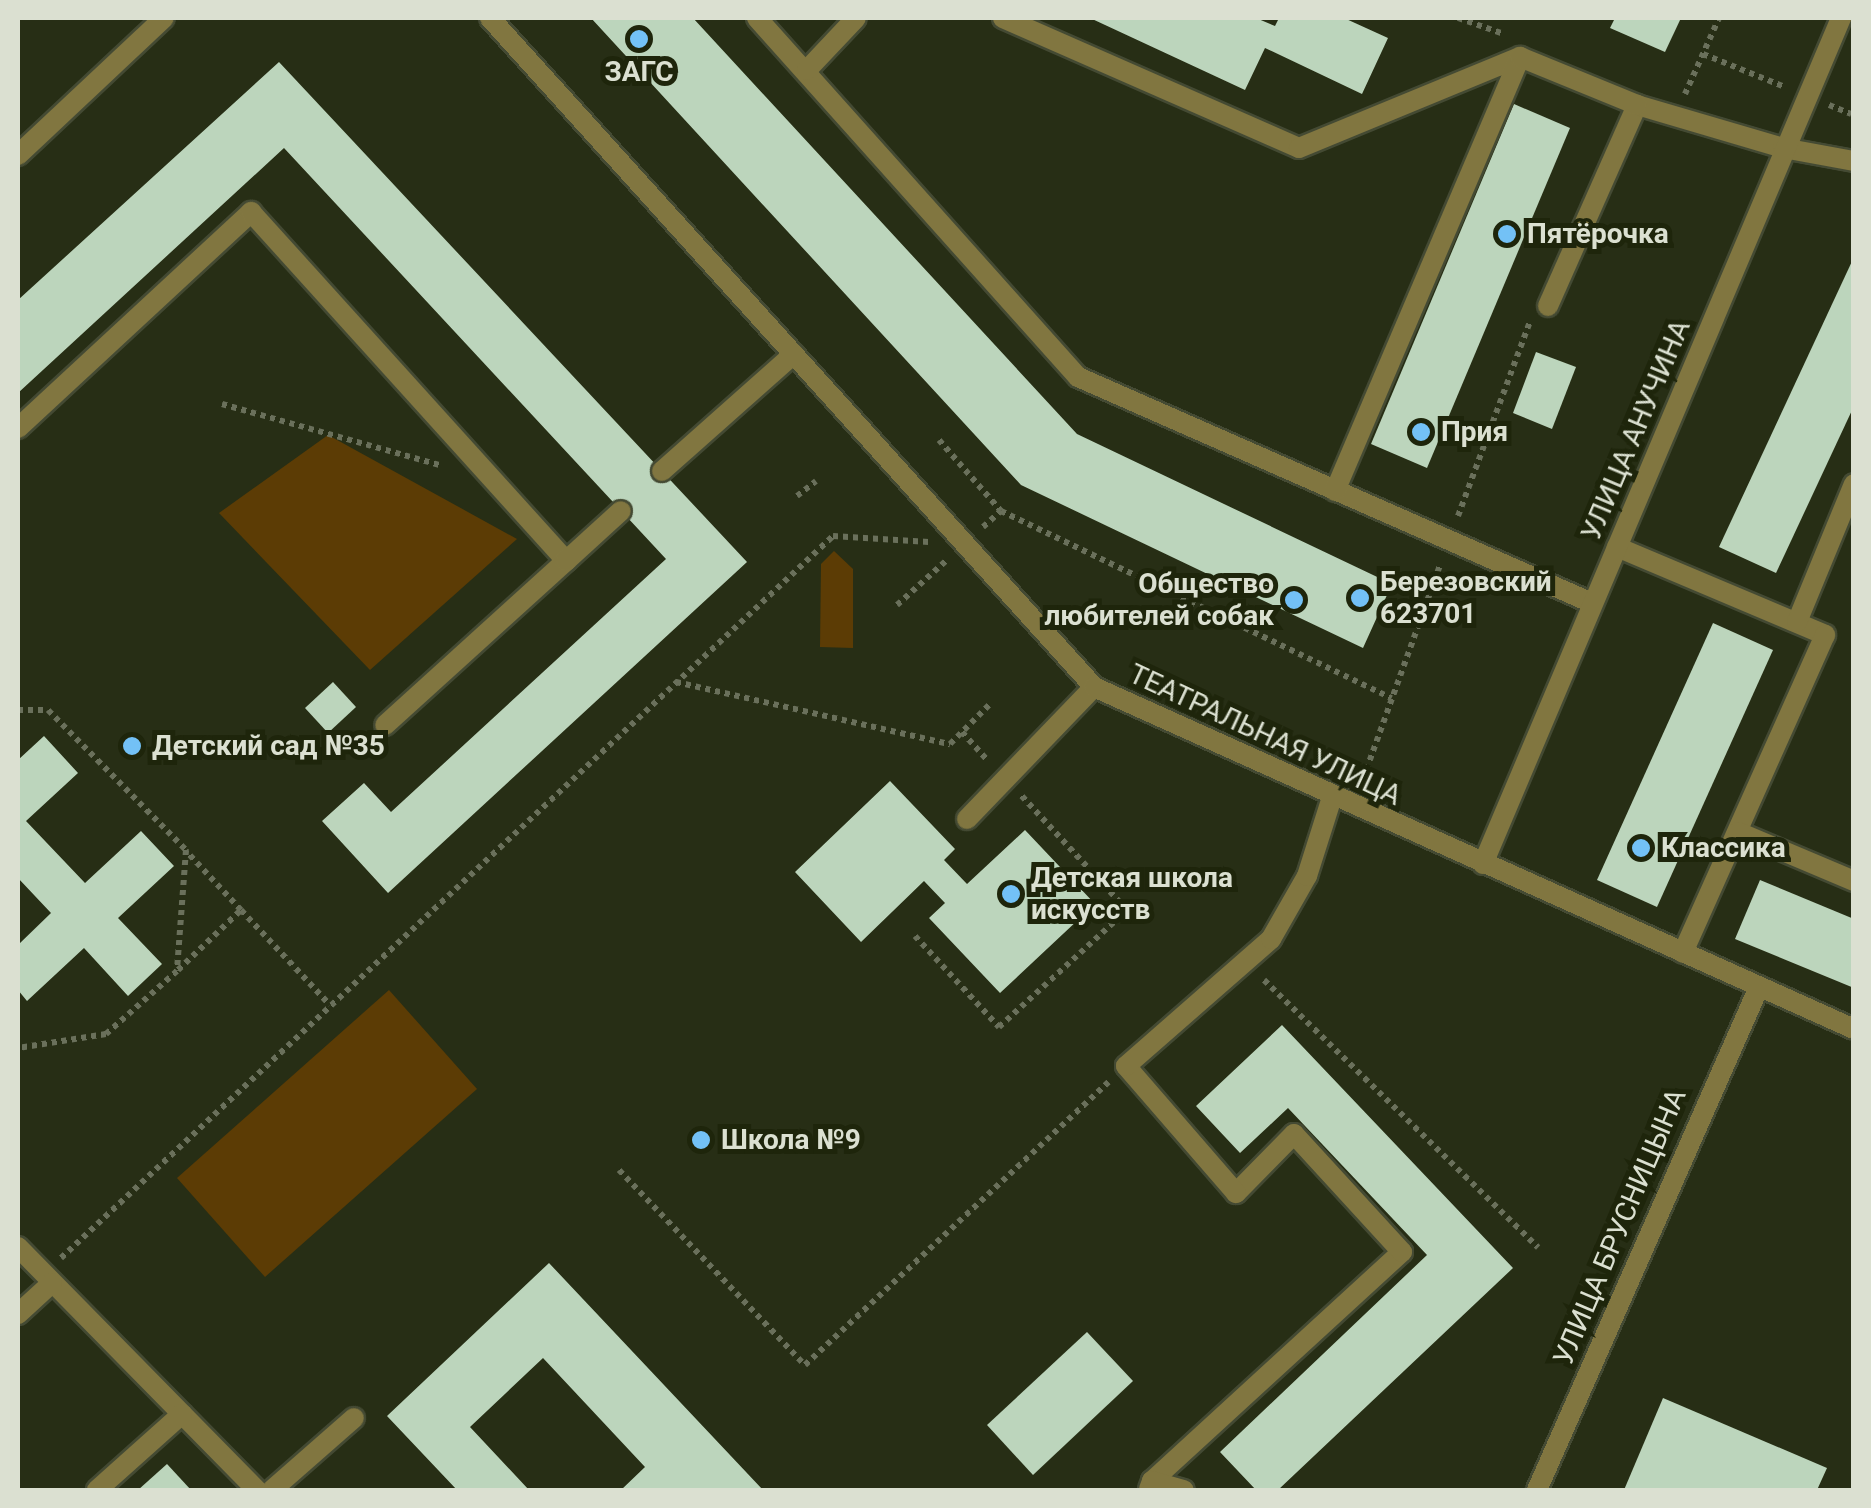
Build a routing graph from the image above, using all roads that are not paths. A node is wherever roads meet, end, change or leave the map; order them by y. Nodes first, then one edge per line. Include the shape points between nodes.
1 (164, 18) edge
2 (490, 18) edge
3 (757, 18) edge
4 (856, 18) edge
5 (1002, 18) edge
6 (1841, 18) edge
7 (1520, 58) junction
8 (807, 70) junction
9 (1636, 105) junction
10 (1783, 148) junction
11 (18, 155) edge
12 (1854, 162) edge
13 (1543, 303) road end
14 (794, 354) junction
15 (18, 428) edge
16 (662, 471) dead end
17 (1854, 484) edge
18 (1335, 490) junction
19 (621, 511) dead end
20 (1617, 548) junction
21 (566, 561) junction
22 (1592, 604) junction
23 (1797, 622) junction
24 (1094, 687) junction
25 (385, 726) dead end
26 (1332, 797) junction
27 (967, 819) dead end
28 (1738, 832) junction
29 (1484, 864) junction
30 (1854, 881) edge
31 (1683, 953) junction
32 (1758, 987) junction
33 (1854, 1030) edge
34 (18, 1247) edge
35 (48, 1278) junction
36 (18, 1314) edge
37 (182, 1414) junction
38 (354, 1418) dead end
39 (1150, 1486) edge
40 (98, 1490) edge
41 (257, 1490) edge
42 (272, 1490) edge
43 (1184, 1490) edge
44 (1537, 1490) edge

1 - 11 street
2 - 14 street, ТЕАТРАЛЬНАЯ УЛИЦА
3 - 8 street
4 - 8 street
5 - 7 street via 1299,148
6 - 10 street, УЛИЦА АНУЧИНА
7 - 9 street
7 - 18 street
8 - 18 street via 1078,377
9 - 10 street
9 - 13 street
10 - 12 street
10 - 20 street, УЛИЦА АНУЧИНА
14 - 16 street
14 - 24 street, ТЕАТРАЛЬНАЯ УЛИЦА
15 - 21 street via 250,212
17 - 23 street
18 - 22 street
19 - 21 street
20 - 22 street, УЛИЦА АНУЧИНА
20 - 23 street
21 - 25 street
22 - 29 street, УЛИЦА АНУЧИНА
23 - 28 street via 1825,634
24 - 26 street, ТЕАТРАЛЬНАЯ УЛИЦА
24 - 27 street
26 - 29 street, ТЕАТРАЛЬНАЯ УЛИЦА
26 - 39 street via 1306,876 1271,939 1126,1066 1236,1193 1294,1134 1402,1252
28 - 30 street
28 - 31 street
29 - 31 street, ТЕАТРАЛЬНАЯ УЛИЦА
31 - 32 street, ТЕАТРАЛЬНАЯ УЛИЦА
32 - 33 street, ТЕАТРАЛЬНАЯ УЛИЦА
32 - 44 street, УЛИЦА БРУСНИЦЫНА
34 - 35 street
35 - 36 street
35 - 37 street
37 - 40 street
37 - 41 street
38 - 42 street
39 - 43 street

